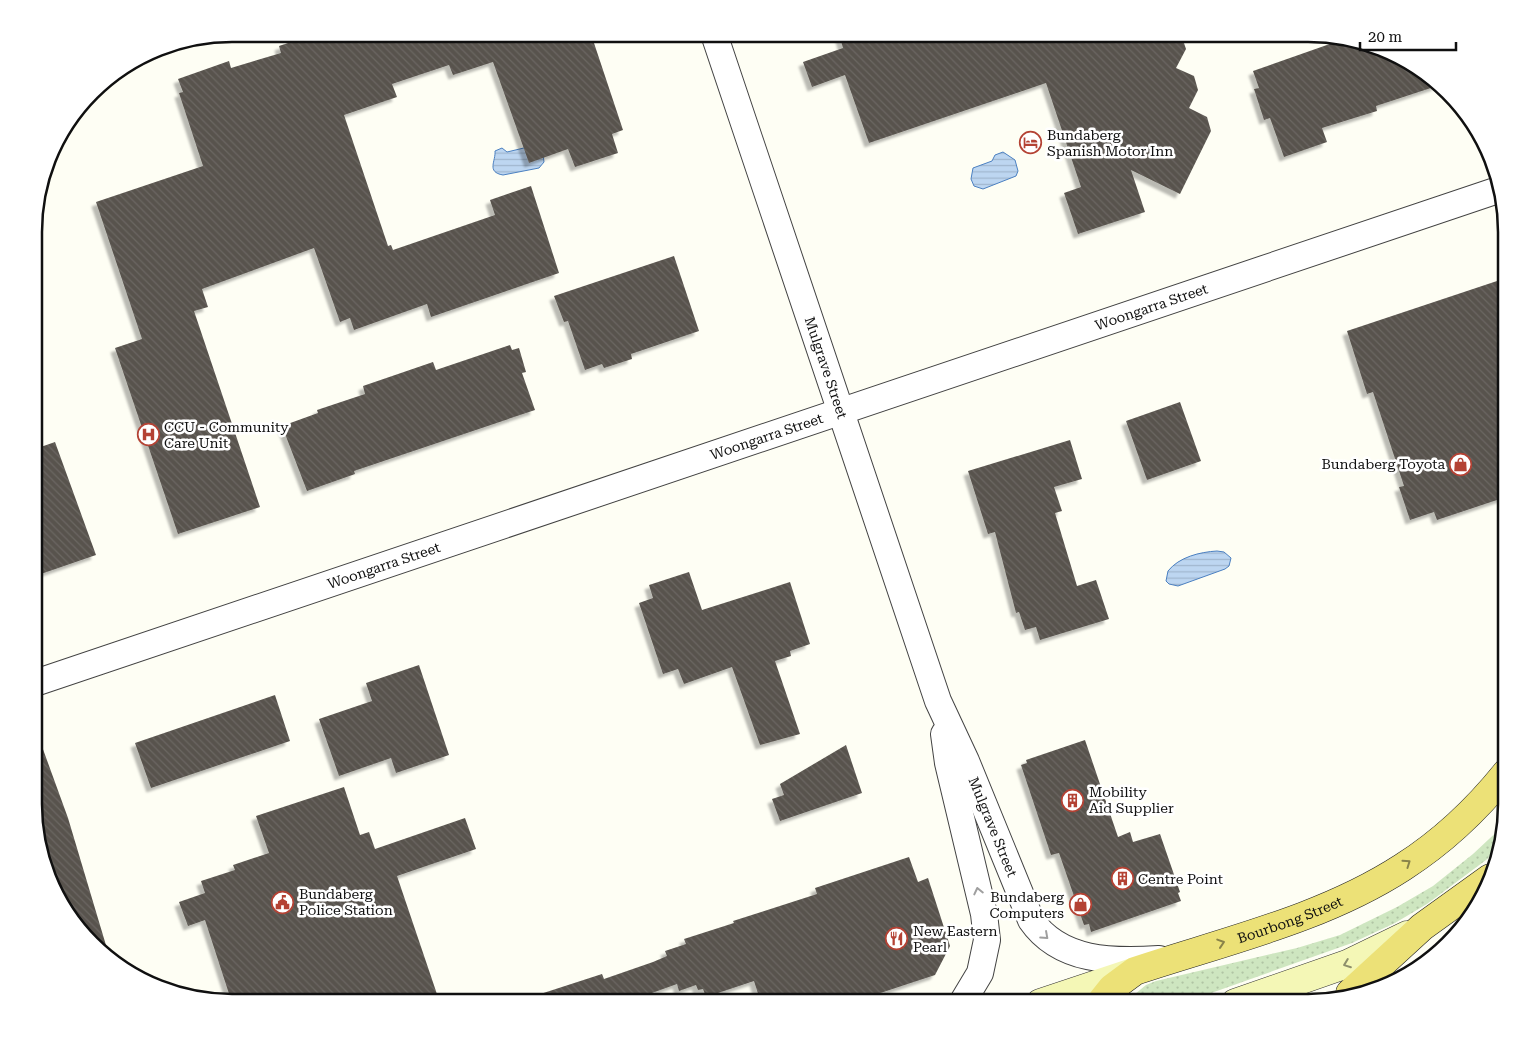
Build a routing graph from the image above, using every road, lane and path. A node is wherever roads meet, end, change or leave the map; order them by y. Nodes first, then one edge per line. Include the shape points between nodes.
1 (717, 42) edge
2 (1493, 192) edge
3 (841, 411) junction
4 (42, 681) edge
5 (938, 702) junction
6 (1498, 782) edge
7 (1479, 886) edge
8 (1422, 928) junction
9 (1175, 958) junction
10 (1135, 971) junction
11 (1355, 988) edge
12 (967, 994) edge
13 (1067, 994) edge
14 (1107, 994) edge
15 (1261, 994) edge

1 - 3 street, Mulgrave Street
2 - 3 street, Woongarra Street
3 - 4 street, Woongarra Street
3 - 5 street, Mulgrave Street
5 -> 9 street, Mulgrave Street via 966,761 1031,920 1040,933 1056,946 1099,958 1133,961
12 -> 5 street, Mulgrave Street via 980,973 987,940 984,914 948,763
9 -> 6 main road, Bourbong Street via 1325,906 1403,867 1465,818
7 - 8 main road
8 - 11 main road
8 -> 15 main road via 1347,964
9 - 10 main road, Bourbong Street
10 - 13 main road, Bourbong Street
10 - 14 main road

